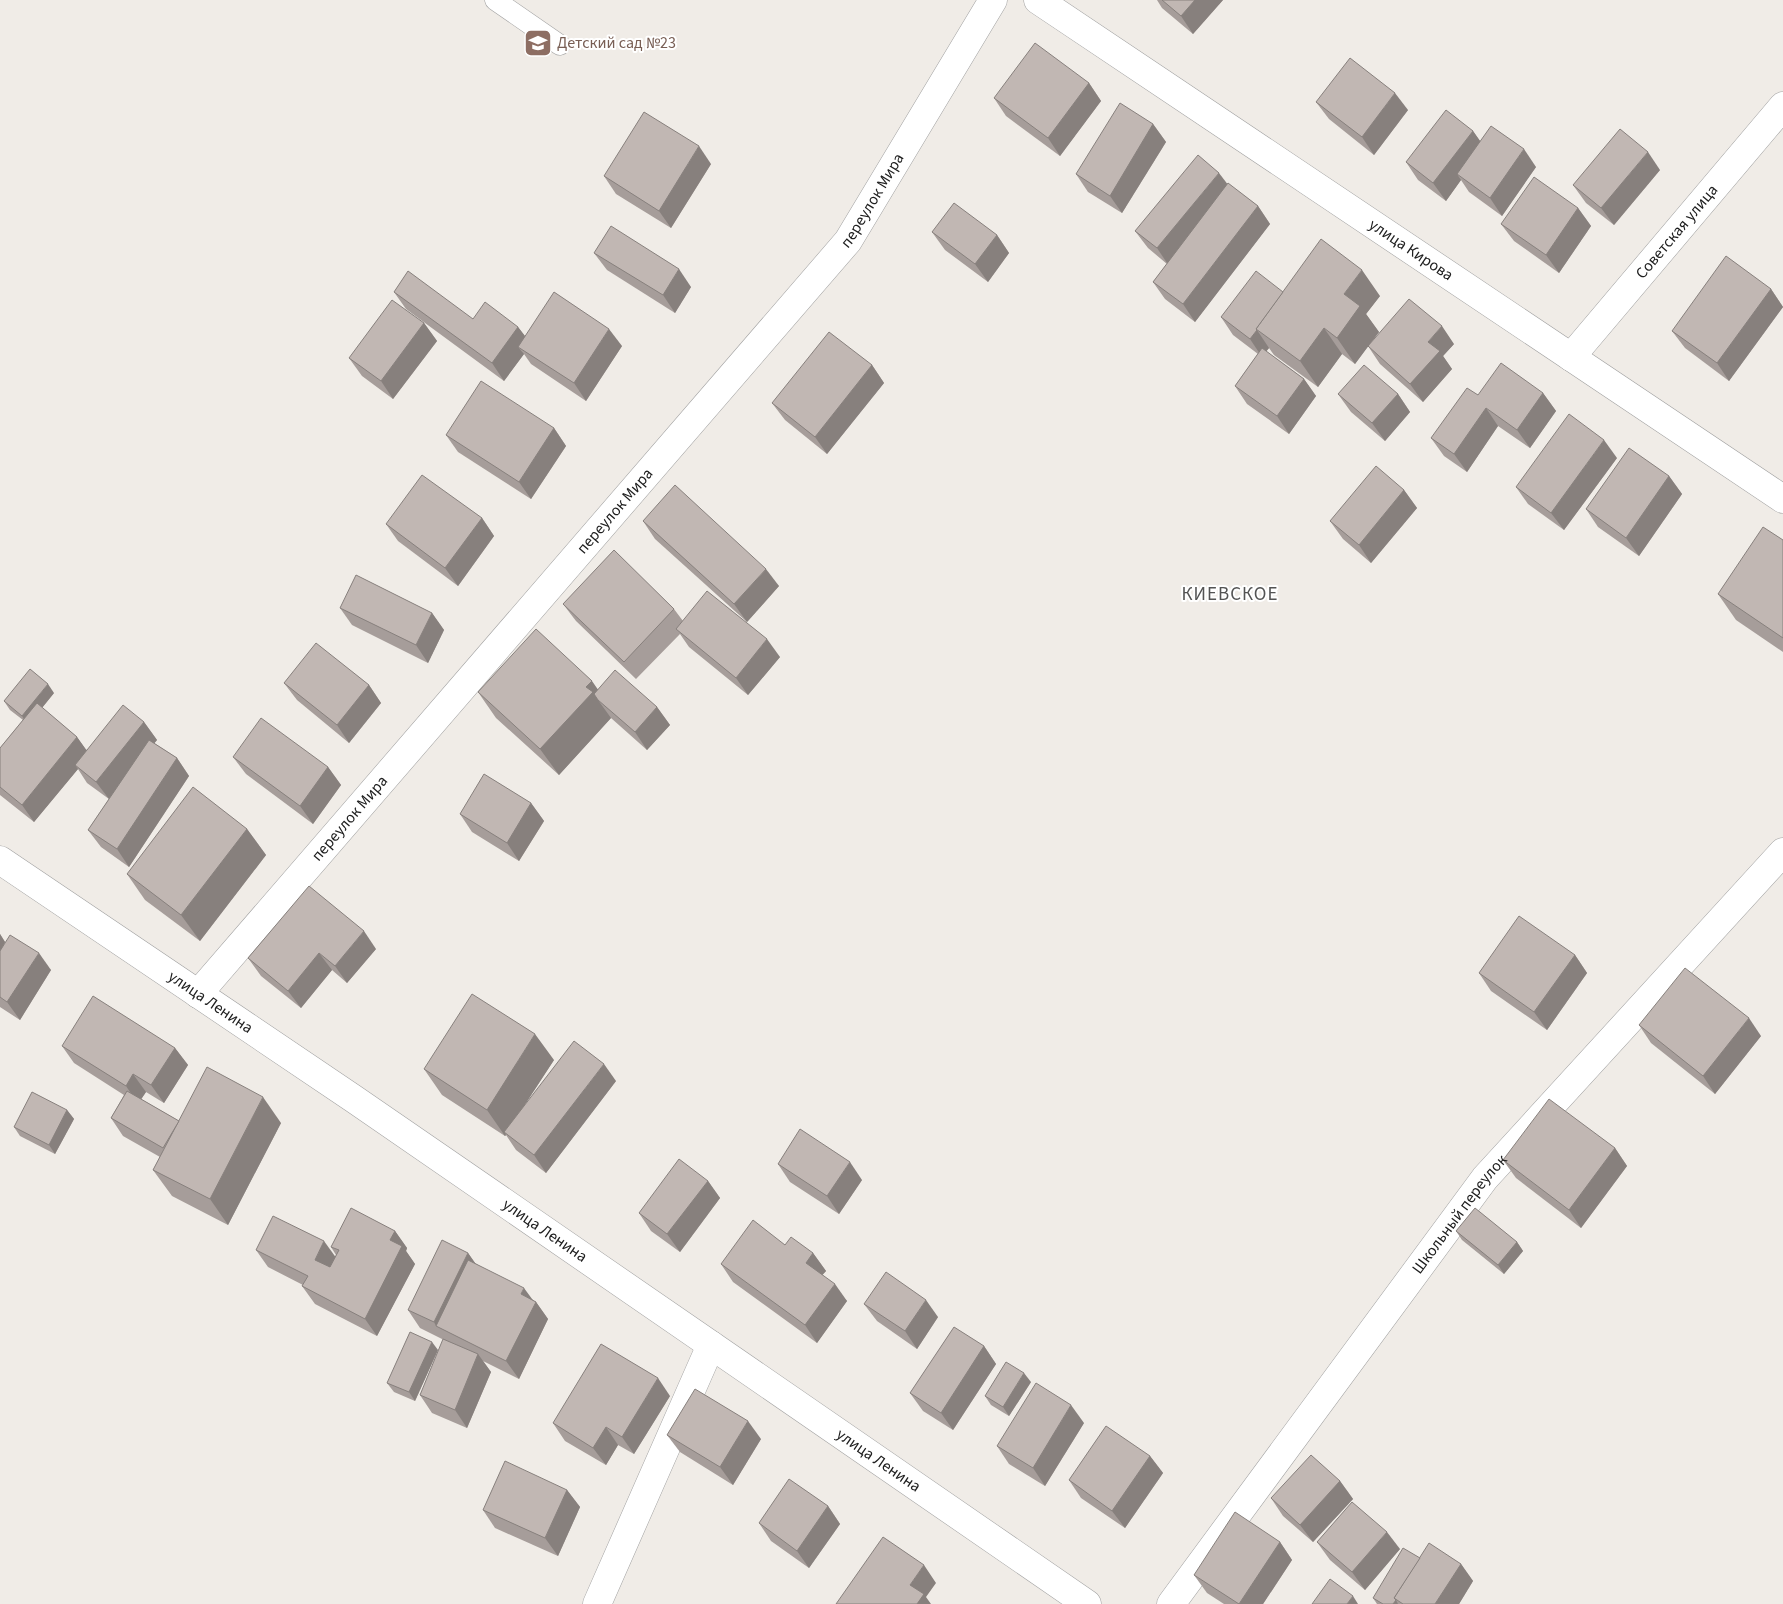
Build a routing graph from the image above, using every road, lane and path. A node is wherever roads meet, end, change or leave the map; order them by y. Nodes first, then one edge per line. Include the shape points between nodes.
1 (495, 0) edge
2 (993, 0) edge
3 (1038, 0) edge
4 (560, 45) dead end
5 (1783, 106) edge
6 (1570, 357) junction
7 (1783, 499) edge
8 (1783, 852) edge
9 (0, 860) edge
10 (198, 994) junction
11 (711, 1345) junction
12 (597, 1604) edge
13 (1087, 1604) edge
14 (1171, 1604) edge

1 - 4 lane
2 - 10 street, переулок Мира via 848,241
3 - 6 street, улица Кирова
5 - 6 street, Советская улица
6 - 7 street, улица Кирова
8 - 14 street, Школьный переулок via 1486,1178
9 - 10 street, улица Ленина
10 - 11 street, улица Ленина
11 - 12 street
11 - 13 street, улица Ленина

